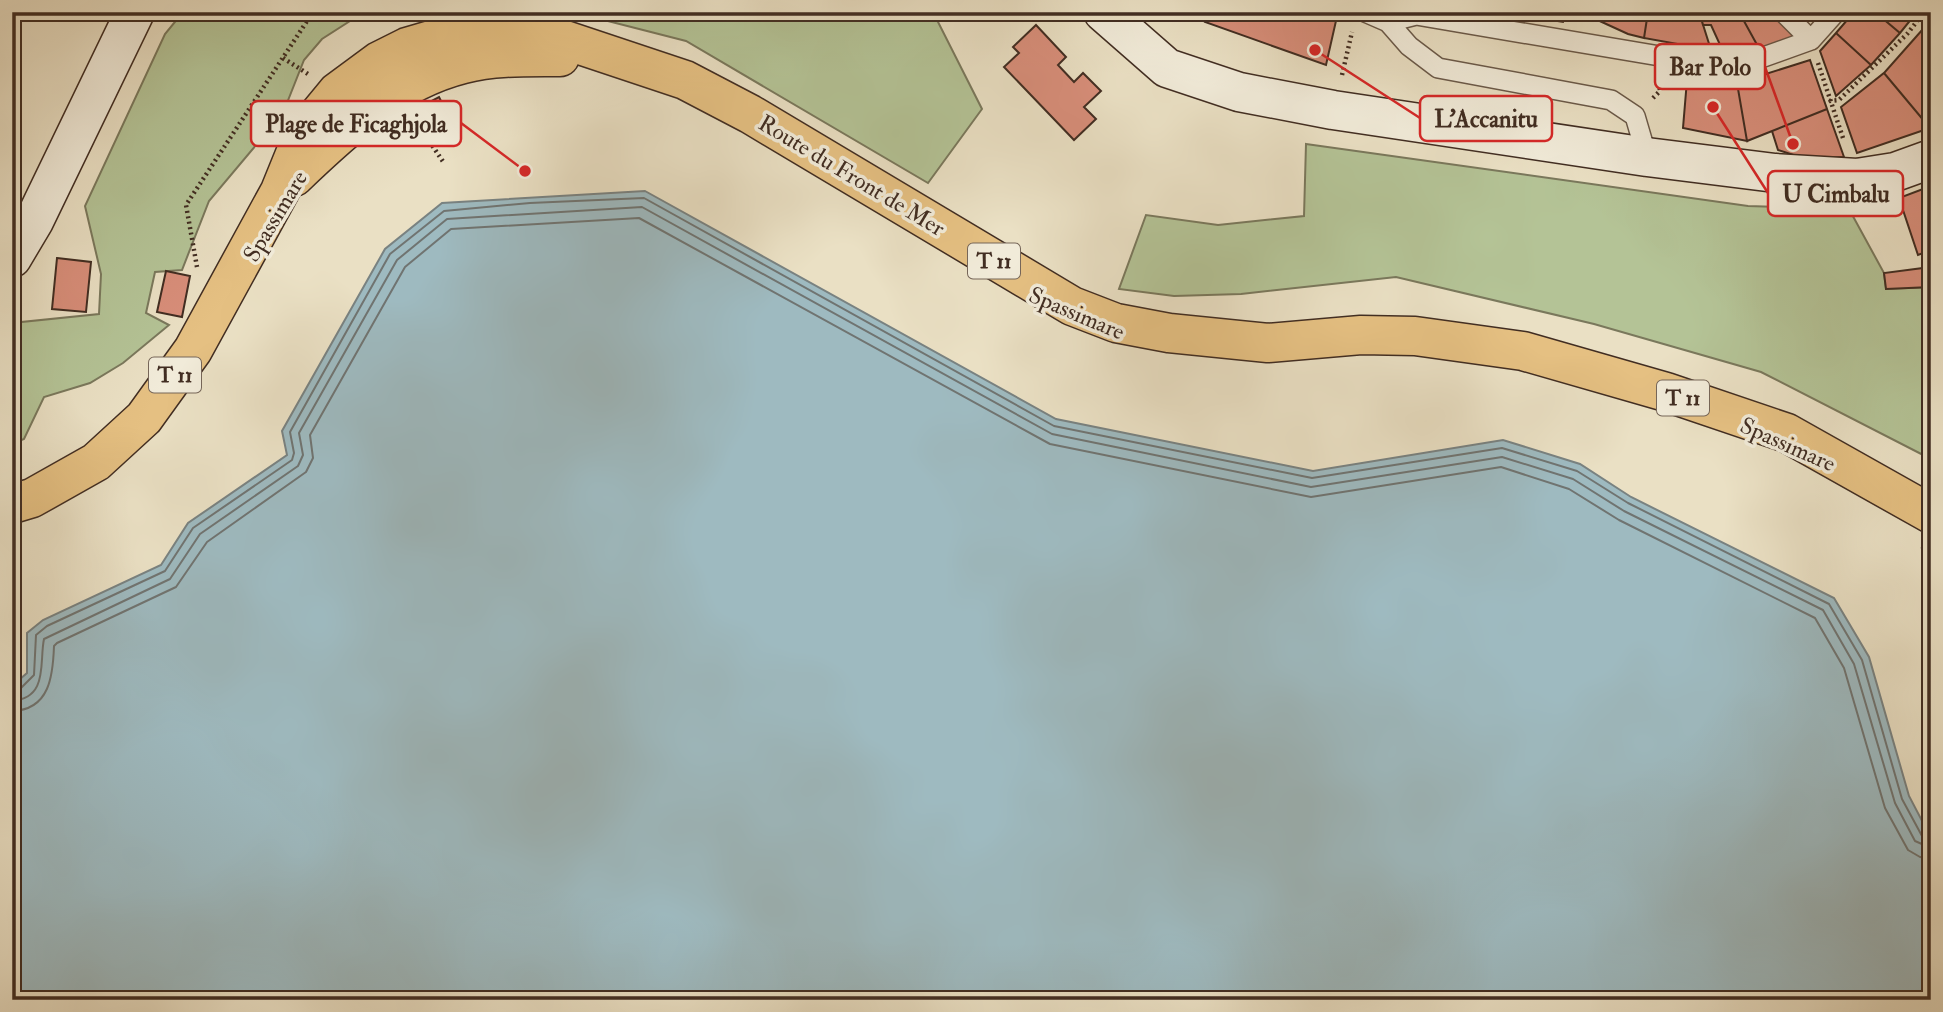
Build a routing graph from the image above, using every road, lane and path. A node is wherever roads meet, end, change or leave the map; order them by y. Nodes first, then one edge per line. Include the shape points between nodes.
1 (135, 12) edge
2 (313, 12) edge
3 (1104, 12) edge
4 (1783, 12) edge
5 (1836, 12) edge
6 (1924, 12) edge
7 (1360, 18) edge
8 (1388, 22) junction
9 (1811, 40) junction
10 (283, 58) junction
11 (304, 71) dead end
12 (1829, 101) junction
13 (1333, 110) junction
14 (414, 118) dead end
15 (1647, 157) junction
16 (1931, 159) edge
17 (444, 163) dead end
18 (1857, 178) junction
19 (12, 258) edge
20 (197, 270) dead end
21 (12, 504) edge
22 (1924, 534) edge
23 (1931, 612) edge

1 - 19 main road
2 - 10 path
3 - 13 main road via 1167,68 1239,92
4 - 9 lane
5 - 9 lane
6 - 12 path via 1839,100
7 - 8 lane
7 - 13 path
8 - 9 lane via 1416,15 1725,67
8 - 15 lane via 1438,68 1611,100 1635,116
9 - 12 path
10 - 11 path
10 - 20 path via 186,205
12 - 18 path
13 - 15 main road
14 - 17 path
15 - 18 main road
16 - 18 main road via 1895,172
21 - 22 main road, Route du Front de Mer / T 11 via 32,498 96,462 144,418 193,350 280,191 352,123 422,78 464,63 609,55 685,80 750,114 1060,299 1116,323 1268,343 1415,336 1523,351 1787,433
22 - 23 path

